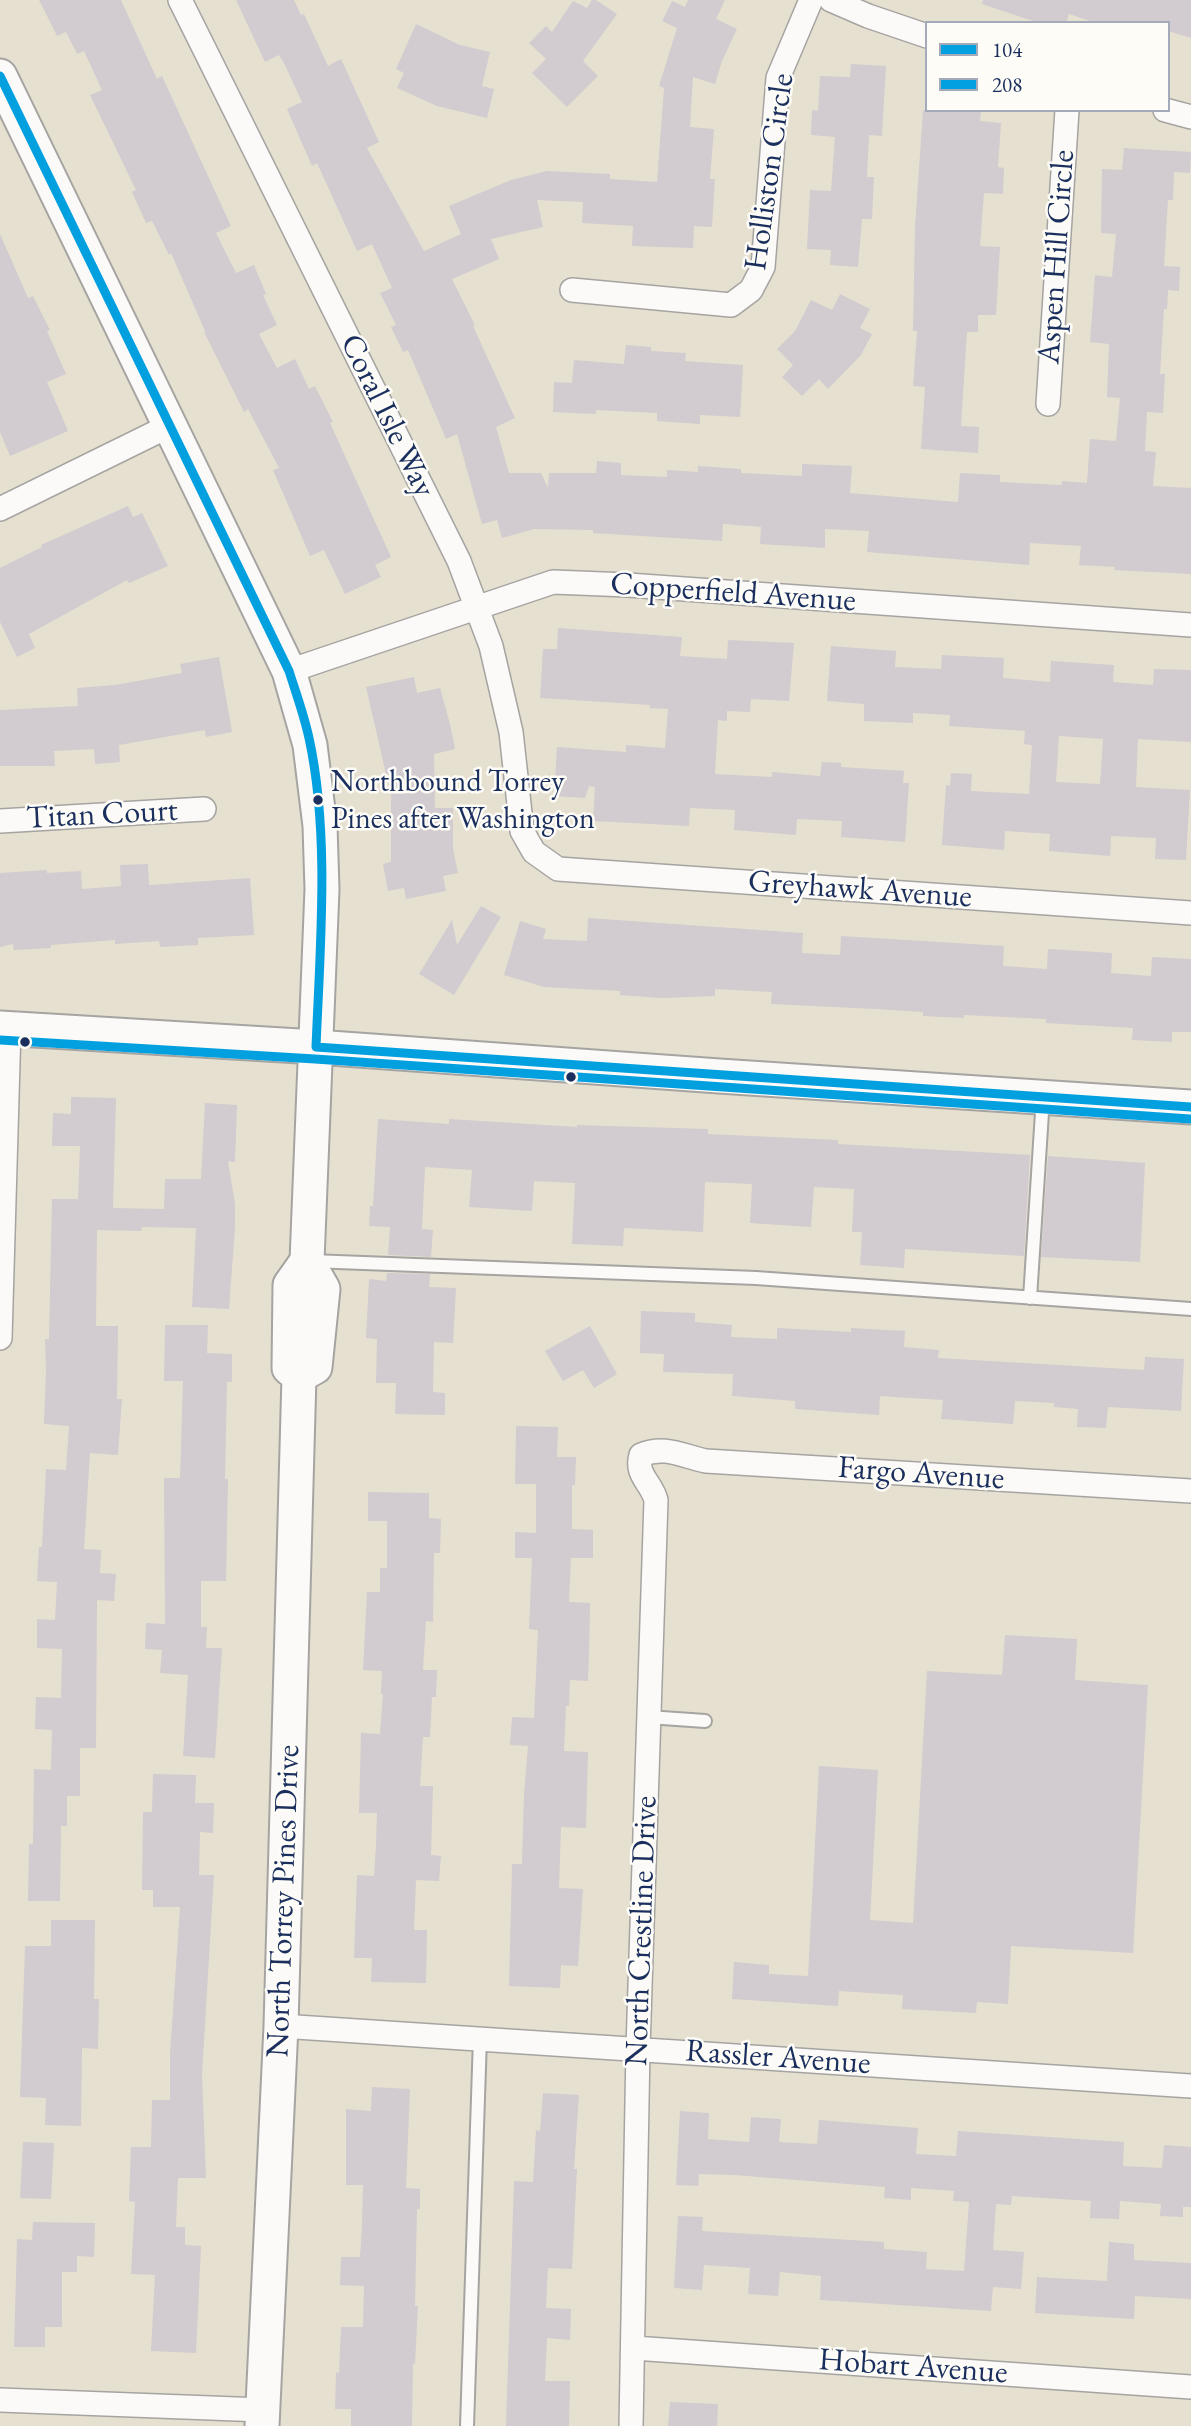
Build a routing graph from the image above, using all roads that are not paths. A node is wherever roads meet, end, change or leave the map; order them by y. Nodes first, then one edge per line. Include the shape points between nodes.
1 (180, 0) edge
2 (811, 0) edge
3 (831, 0) edge
4 (925, 35) edge
5 (0, 76) edge
6 (1170, 111) edge
7 (1067, 112) edge
8 (1191, 117) edge
9 (572, 290) dead end
10 (1048, 404) dead end
11 (171, 425) junction
12 (0, 509) edge
13 (476, 606) junction
14 (1191, 625) edge
15 (289, 671) junction
16 (204, 809) dead end
17 (0, 821) edge
18 (534, 852) joint
19 (1191, 913) edge
20 (3, 1027) edge
21 (316, 1047) junction
22 (1043, 1097) junction
23 (1191, 1107) edge
24 (307, 1261) junction
25 (1030, 1297) junction
26 (1191, 1309) edge
27 (0, 1338) edge
28 (653, 1450) joint
29 (1191, 1491) edge
30 (648, 1717) junction
31 (705, 1721) dead end
32 (281, 2026) junction
33 (480, 2038) junction
34 (638, 2048) junction
35 (1191, 2087) edge
36 (634, 2348) junction
37 (1191, 2387) edge
38 (0, 2400) edge
39 (262, 2418) edge
40 (467, 2426) edge
41 (631, 2426) edge

1 - 13 street, Coral Isle Way via 459,561
2 - 9 street, Holliston Circle via 778,78 763,267 751,290 731,305
3 - 4 street
5 - 11 main road, North Torrey Pines Drive
6 - 8 street
7 - 10 street, Aspen Hill Circle
11 - 12 street
11 - 15 main road, North Torrey Pines Drive
13 - 14 street, Copperfield Avenue via 553,582
13 - 15 street, Copperfield Avenue
13 - 18 street, Coral Isle Way via 491,646 511,732 522,831
15 - 21 main road, North Torrey Pines Drive via 310,745 320,826
16 - 17 street, Titan Court
18 - 19 street, Greyhawk Avenue via 558,869
20 - 21 main road
20 - 27 street
21 - 22 main road
21 - 24 main road, North Torrey Pines Drive
22 - 23 main road
22 - 25 lane
24 - 25 lane via 756,1278
24 - 32 main road, North Torrey Pines Drive via 290,1285 289,1368 299,1376
25 - 26 lane
28 - 29 street, Fargo Avenue via 676,1451 706,1461
28 - 30 street, North Crestline Drive via 641,1455 638,1465 656,1500
30 - 31 lane
30 - 34 street, North Crestline Drive
32 - 33 street, Rassler Avenue
32 - 39 main road, North Torrey Pines Drive
33 - 34 street, Rassler Avenue
33 - 40 lane
34 - 35 street, Rassler Avenue
34 - 36 street, North Crestline Drive
36 - 37 street, Hobart Avenue
36 - 41 street, North Crestline Drive
38 - 39 street

